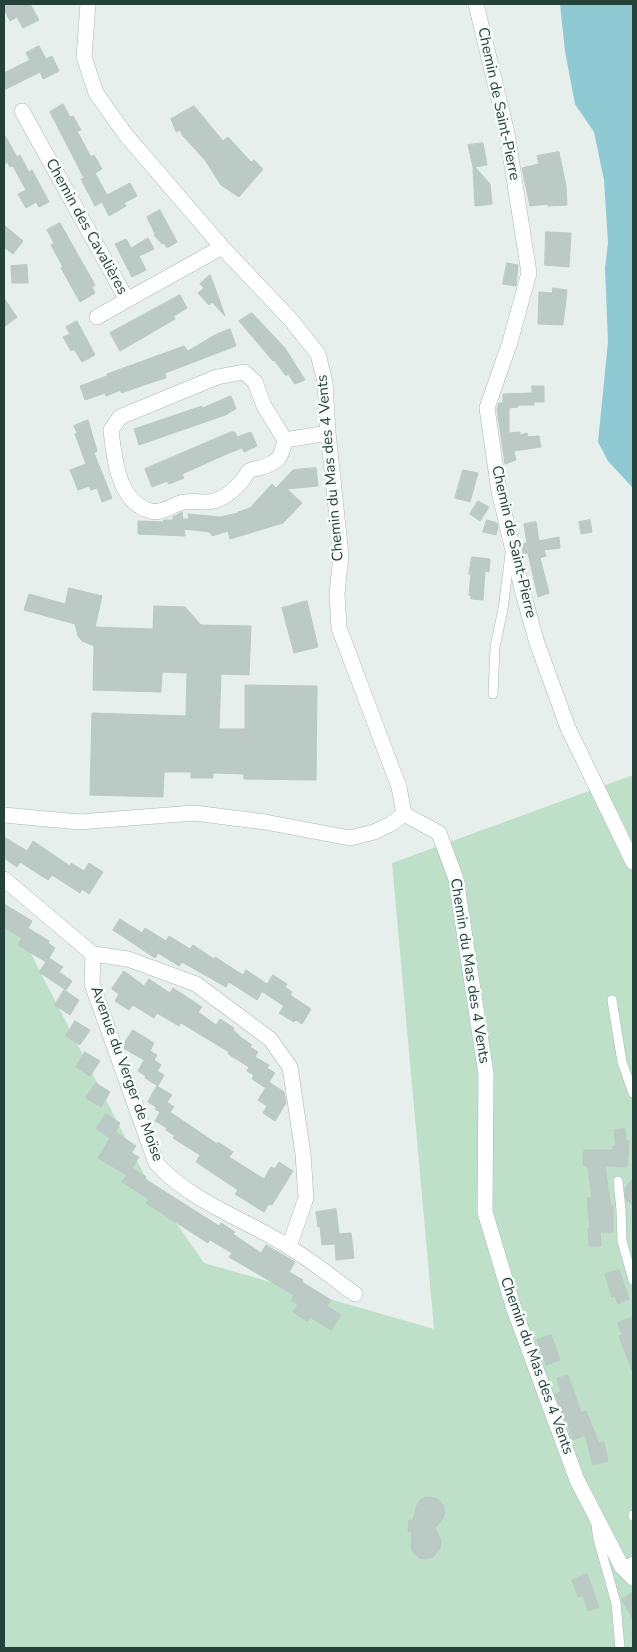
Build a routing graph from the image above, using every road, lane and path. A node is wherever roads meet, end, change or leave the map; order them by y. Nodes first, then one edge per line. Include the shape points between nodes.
1 (88, 4) edge
2 (476, 4) edge
3 (22, 111) dead end
4 (222, 247) junction
5 (127, 300) junction
6 (97, 317) dead end
7 (328, 433) junction
8 (285, 440) junction
9 (512, 544) junction
10 (493, 694) dead end
11 (404, 814) junction
12 (4, 815) edge
13 (633, 862) edge
14 (4, 879) edge
15 (93, 954) junction
16 (612, 1000) dead end
17 (633, 1093) edge
18 (618, 1181) dead end
19 (289, 1247) junction
20 (633, 1280) edge
21 (355, 1294) dead end
22 (594, 1510) junction
23 (627, 1564) edge
24 (633, 1578) edge
25 (620, 1648) edge

1 - 4 street, Chemin du Mas des 4 Vents via 84,57 96,93 125,134
2 - 9 street, Chemin de Saint-Pierre via 507,132 530,273 487,408 499,491
3 - 5 street, Chemin des Cavalières
4 - 5 street, Chemin des Cavalières
4 - 7 street, Chemin du Mas des 4 Vents via 291,320 318,354 325,382
5 - 6 street
7 - 8 street
7 - 11 street, Chemin du Mas des 4 Vents via 341,555 337,594 339,628 399,787
8 - 8 street via 264,406 255,382 244,372 217,377 120,417 111,430 114,458 123,487 136,503 152,512 193,500 208,502 222,498 234,490 250,470 273,463 282,455
9 - 10 lane via 495,647
9 - 13 street, Chemin de Saint-Pierre via 537,643 568,728
11 - 12 street via 374,832 350,838 194,813 79,822
11 - 22 street, Chemin du Mas des 4 Vents via 439,833 456,879 486,1074 485,1212 514,1309 577,1480
14 - 15 street
15 - 19 street, Avenue du Verger de Moïse via 92,984 156,1163 170,1178
15 - 19 street via 128,959 196,984 270,1039 290,1067 306,1198
16 - 17 lane via 622,1062
18 - 20 lane via 622,1241
19 - 21 street, Avenue du Verger de Moïse
22 - 23 street, Chemin du Mas des 4 Vents
22 - 25 lane via 598,1539 616,1603
23 - 24 street, Chemin du Mas des 4 Vents

